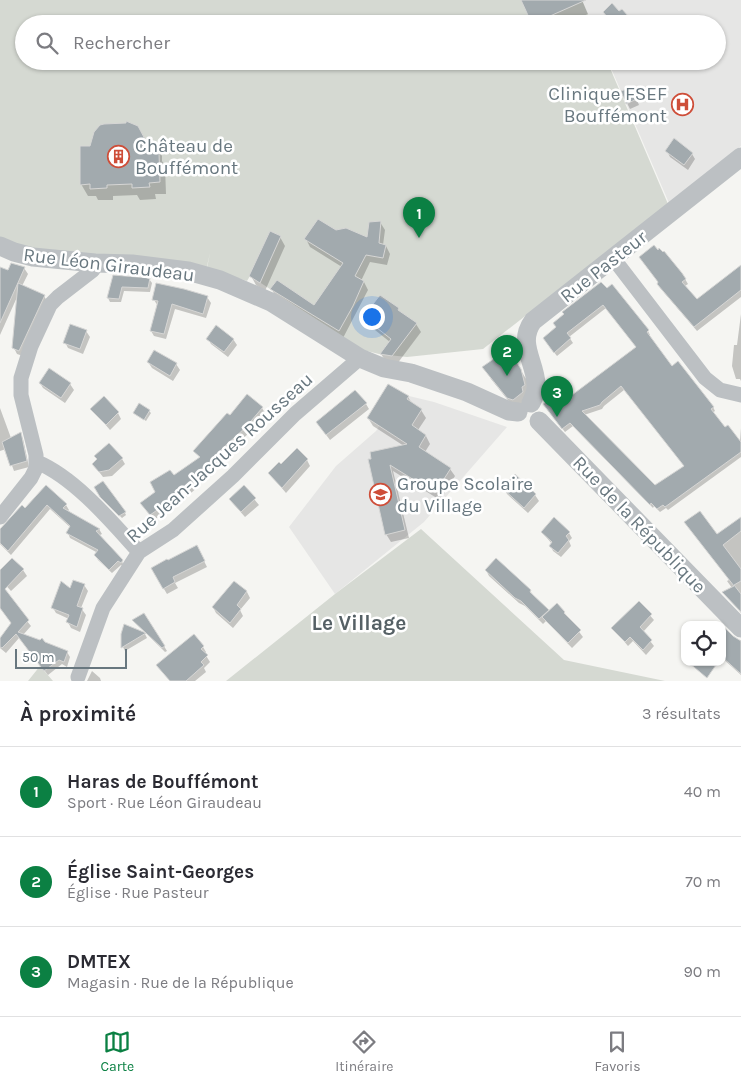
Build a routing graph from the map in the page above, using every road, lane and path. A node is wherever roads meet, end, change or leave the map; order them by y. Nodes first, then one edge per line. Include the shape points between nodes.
1 (741, 157) edge
2 (0, 246) edge
3 (613, 258) junction
4 (94, 262) junction
5 (360, 358) junction
6 (741, 395) edge
7 (525, 408) junction
8 (37, 462) junction
9 (0, 517) edge
10 (139, 552) junction
11 (741, 628) edge
12 (78, 677) dead end

1 - 3 street, Rue Pasteur
2 - 4 street, Rue Léon Giraudeau via 34,257
3 - 6 street via 705,378 720,390
3 - 7 street, Rue Pasteur via 529,326 526,350 536,377 536,391
4 - 5 street, Rue Léon Giraudeau via 188,271 220,280 271,302
4 - 8 street via 93,270 58,297 47,310 20,378
5 - 7 street, Rue Léon Giraudeau via 467,392 498,407
5 - 10 street, Rue Jean-Jacques Rousseau via 173,530
7 - 11 street, Rue de la République via 519,419 532,426 539,421
8 - 9 street via 31,478
8 - 10 street via 51,468 106,515
10 - 12 street, Rue Jean-Jacques Rousseau via 103,608

